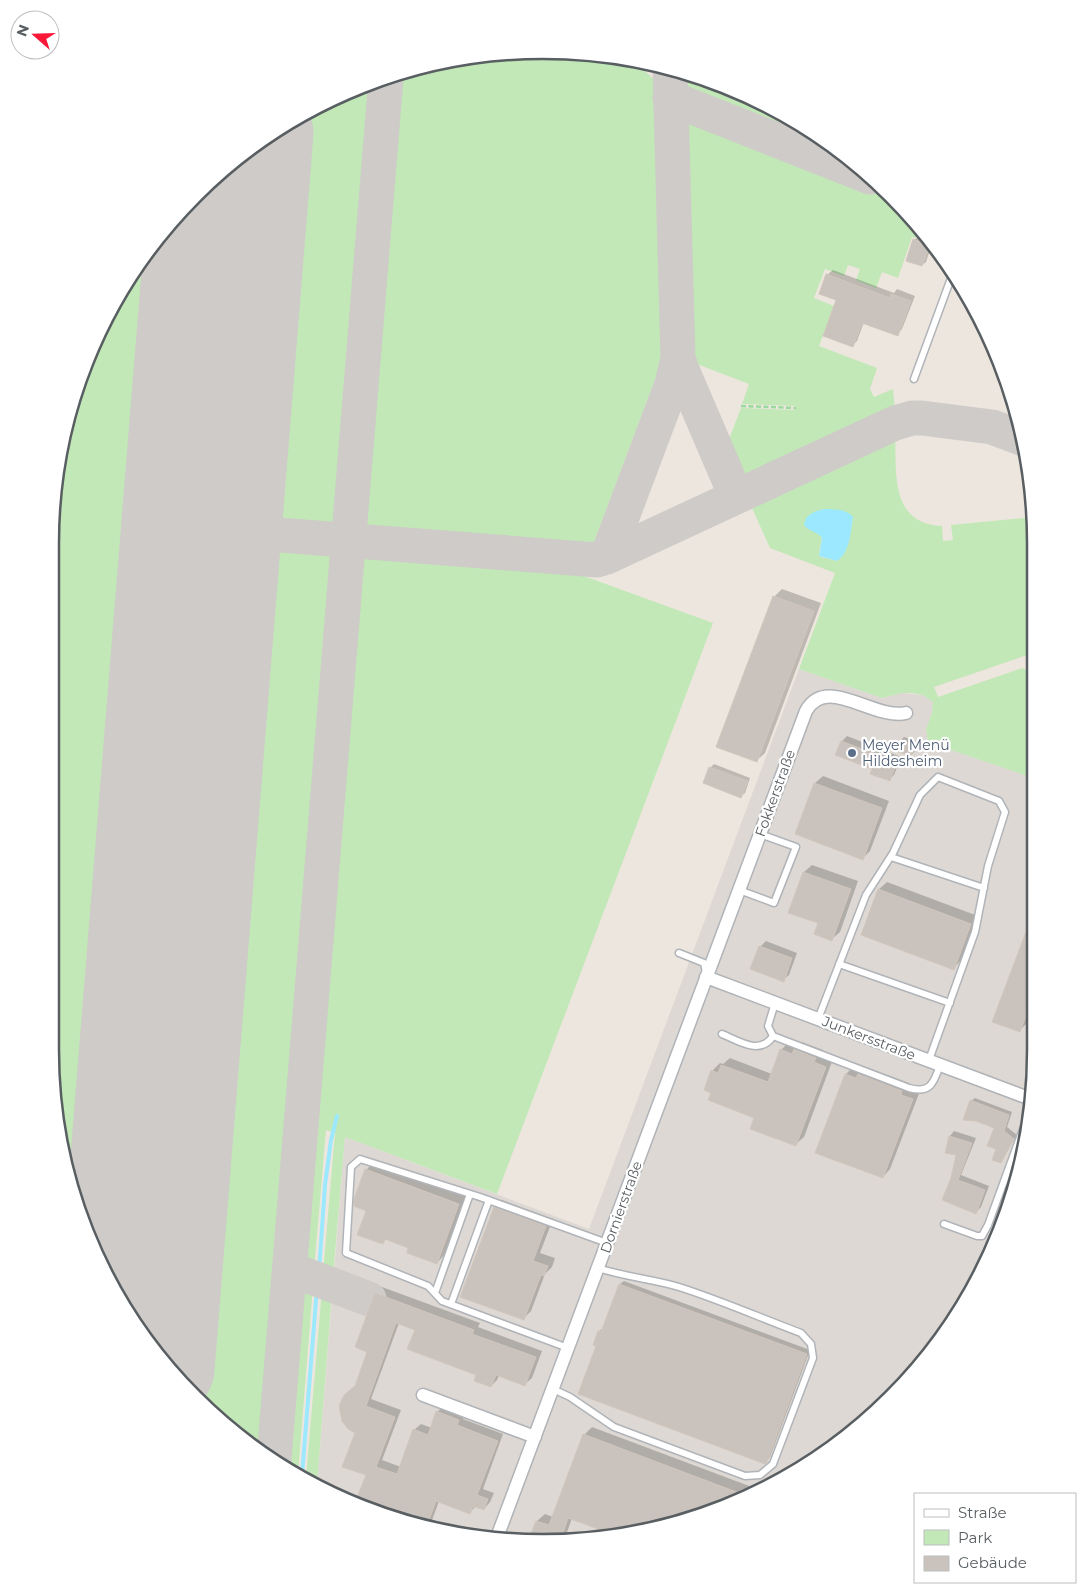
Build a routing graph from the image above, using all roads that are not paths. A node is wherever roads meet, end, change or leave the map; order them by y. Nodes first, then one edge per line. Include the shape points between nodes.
1 (950, 281) edge
2 (914, 379) dead end
3 (906, 713) dead end
4 (760, 834) junction
5 (891, 857) junction
6 (984, 888) junction
7 (739, 890) junction
8 (680, 953) dead end
9 (839, 964) junction
10 (706, 978) junction
11 (775, 1003) junction
12 (950, 1003) junction
13 (818, 1019) junction
14 (722, 1034) dead end
15 (773, 1036) junction
16 (934, 1063) junction
17 (1025, 1097) edge
18 (1018, 1142) edge
19 (470, 1194) junction
20 (489, 1200) junction
21 (944, 1224) dead end
22 (608, 1242) junction
23 (598, 1268) junction
24 (435, 1294) junction
25 (451, 1304) junction
26 (568, 1348) junction
27 (553, 1389) junction
28 (423, 1395) dead end
29 (535, 1437) junction
30 (499, 1532) edge

1 - 2 lane
3 - 4 street, Fokkerstraße via 887,714 833,696 815,701 806,712
4 - 7 street, Fokkerstraße
4 - 7 lane via 796,847 774,903
5 - 6 lane
5 - 6 lane via 920,795 938,777 999,801 1004,812
5 - 9 lane via 866,895
6 - 12 lane via 975,932
7 - 10 street, Fokkerstraße
8 - 10 lane via 704,963
9 - 12 lane
9 - 13 lane
10 - 11 street, Junkersstraße
10 - 22 street, Dornierstraße
11 - 13 street, Junkersstraße
11 - 15 lane via 768,1026
12 - 16 lane
13 - 16 street, Junkersstraße
14 - 15 lane via 755,1047 767,1044
15 - 16 lane via 916,1090 930,1086 934,1081
16 - 17 street, Junkersstraße
18 - 21 lane via 982,1236
19 - 20 lane
19 - 24 lane
19 - 24 lane via 360,1159 351,1167 346,1253 428,1286
20 - 22 lane
20 - 25 lane
22 - 23 street, Dornierstraße
23 - 26 street, Dornierstraße
23 - 27 lane via 680,1288 801,1333 811,1344 813,1358 772,1464 760,1475 745,1476 614,1427
24 - 25 lane
25 - 26 lane
26 - 27 street, Dornierstraße
27 - 29 street, Dornierstraße
28 - 29 street
29 - 30 street, Dornierstraße

